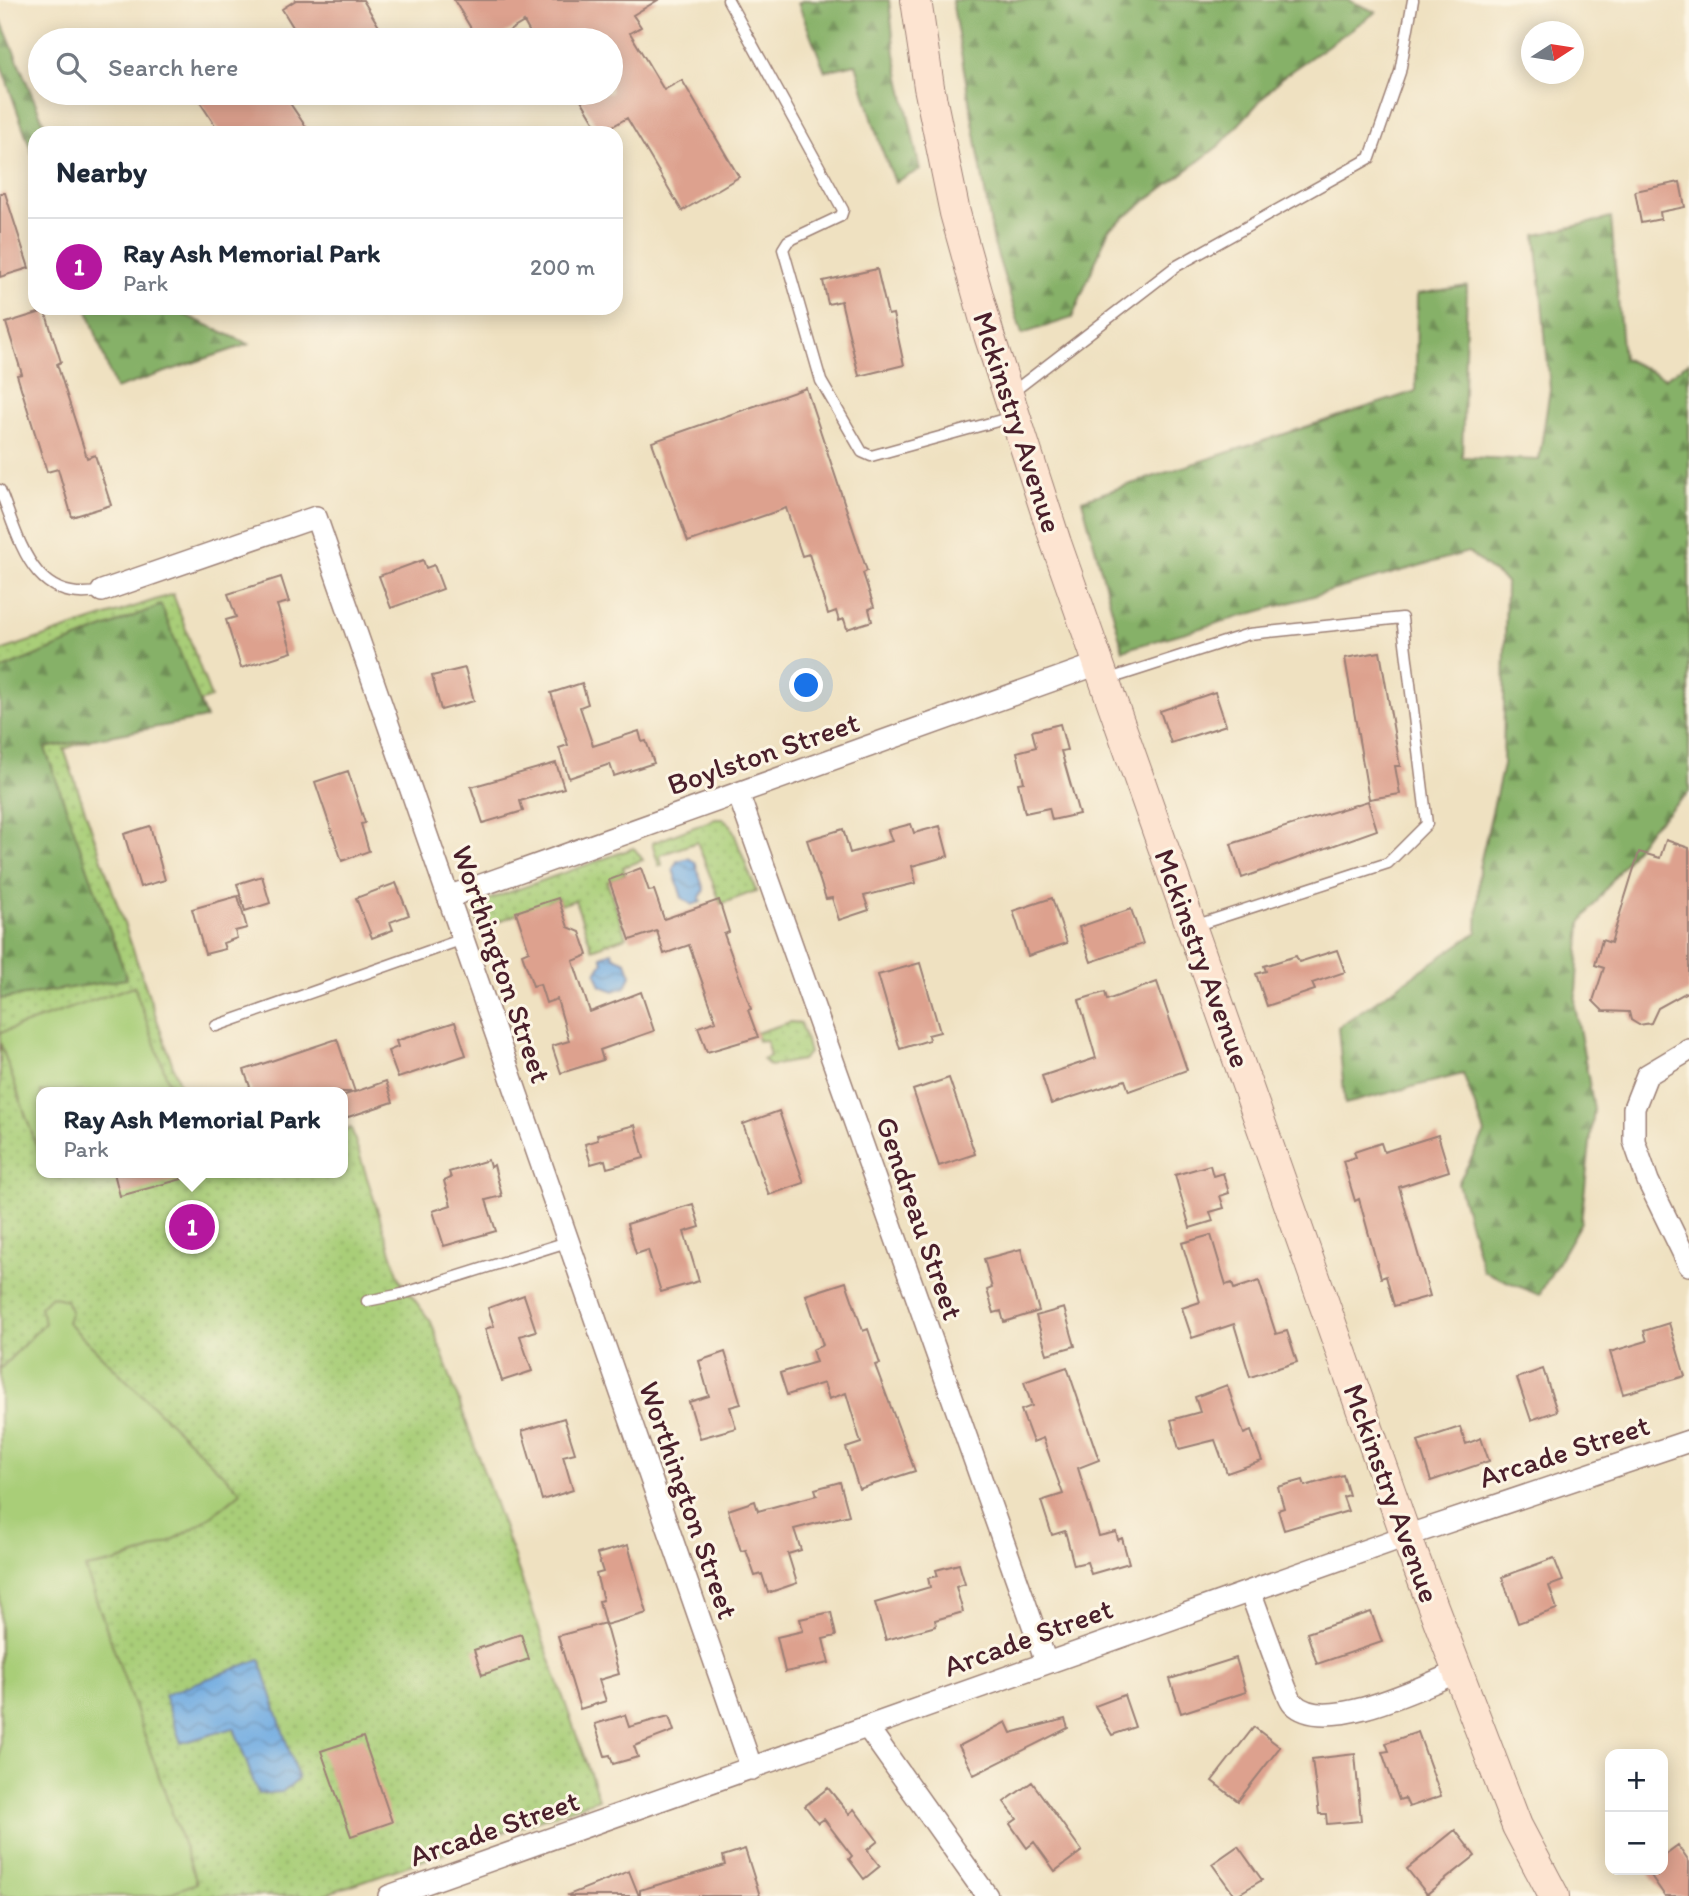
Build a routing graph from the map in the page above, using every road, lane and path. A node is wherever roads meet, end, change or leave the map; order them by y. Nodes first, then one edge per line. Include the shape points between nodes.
1 (728, 0) edge
2 (916, 0) edge
3 (1413, 0) edge
4 (1011, 406) junction
5 (0, 490) edge
6 (12, 519) junction
7 (0, 523) edge
8 (102, 591) joint
9 (1101, 673) junction
10 (738, 793) junction
11 (447, 897) junction
12 (1191, 927) junction
13 (463, 939) junction
14 (216, 1026) dead end
15 (1689, 1050) edge
16 (567, 1242) junction
17 (1689, 1265) edge
18 (367, 1301) dead end
19 (1689, 1441) edge
20 (1406, 1536) junction
21 (1250, 1591) junction
22 (1046, 1662) junction
23 (1457, 1672) junction
24 (868, 1728) junction
25 (752, 1769) junction
26 (443, 1887) edge
27 (389, 1896) edge
28 (987, 1896) edge
29 (1554, 1896) edge

1 - 4 lane via 843,209 841,216 788,241 783,249 821,380 862,452 870,457
2 - 4 street, Mckinstry Avenue via 955,213
3 - 4 lane via 1400,72 1370,158 1175,267
4 - 9 street, Mckinstry Avenue
5 - 6 lane, Worthington Street
6 - 7 lane
6 - 8 lane, Worthington Street via 31,563 47,584 78,594
8 - 11 street, Worthington Street via 316,517
9 - 10 street, Boylston Street
9 - 12 street, Mckinstry Avenue
9 - 12 lane via 1249,634 1402,618 1427,824 1388,863
10 - 11 street, Boylston Street
10 - 22 street, Gendreau Street
11 - 13 street, Worthington Street
12 - 20 street, Mckinstry Avenue
13 - 14 lane
13 - 16 street, Worthington Street
15 - 17 street via 1647,1075 1634,1108 1634,1141
16 - 18 lane
16 - 25 street, Worthington Street
19 - 20 street, Arcade Street
20 - 21 street, Arcade Street
20 - 23 street, Mckinstry Avenue
21 - 22 street, Arcade Street
21 - 23 street via 1286,1689 1293,1703 1306,1711 1332,1714 1362,1708
22 - 24 street, Arcade Street
23 - 29 street, Mckinstry Avenue via 1517,1826
24 - 25 street, Arcade Street
24 - 28 street
25 - 26 street, Arcade Street
26 - 27 street, Arcade Street

